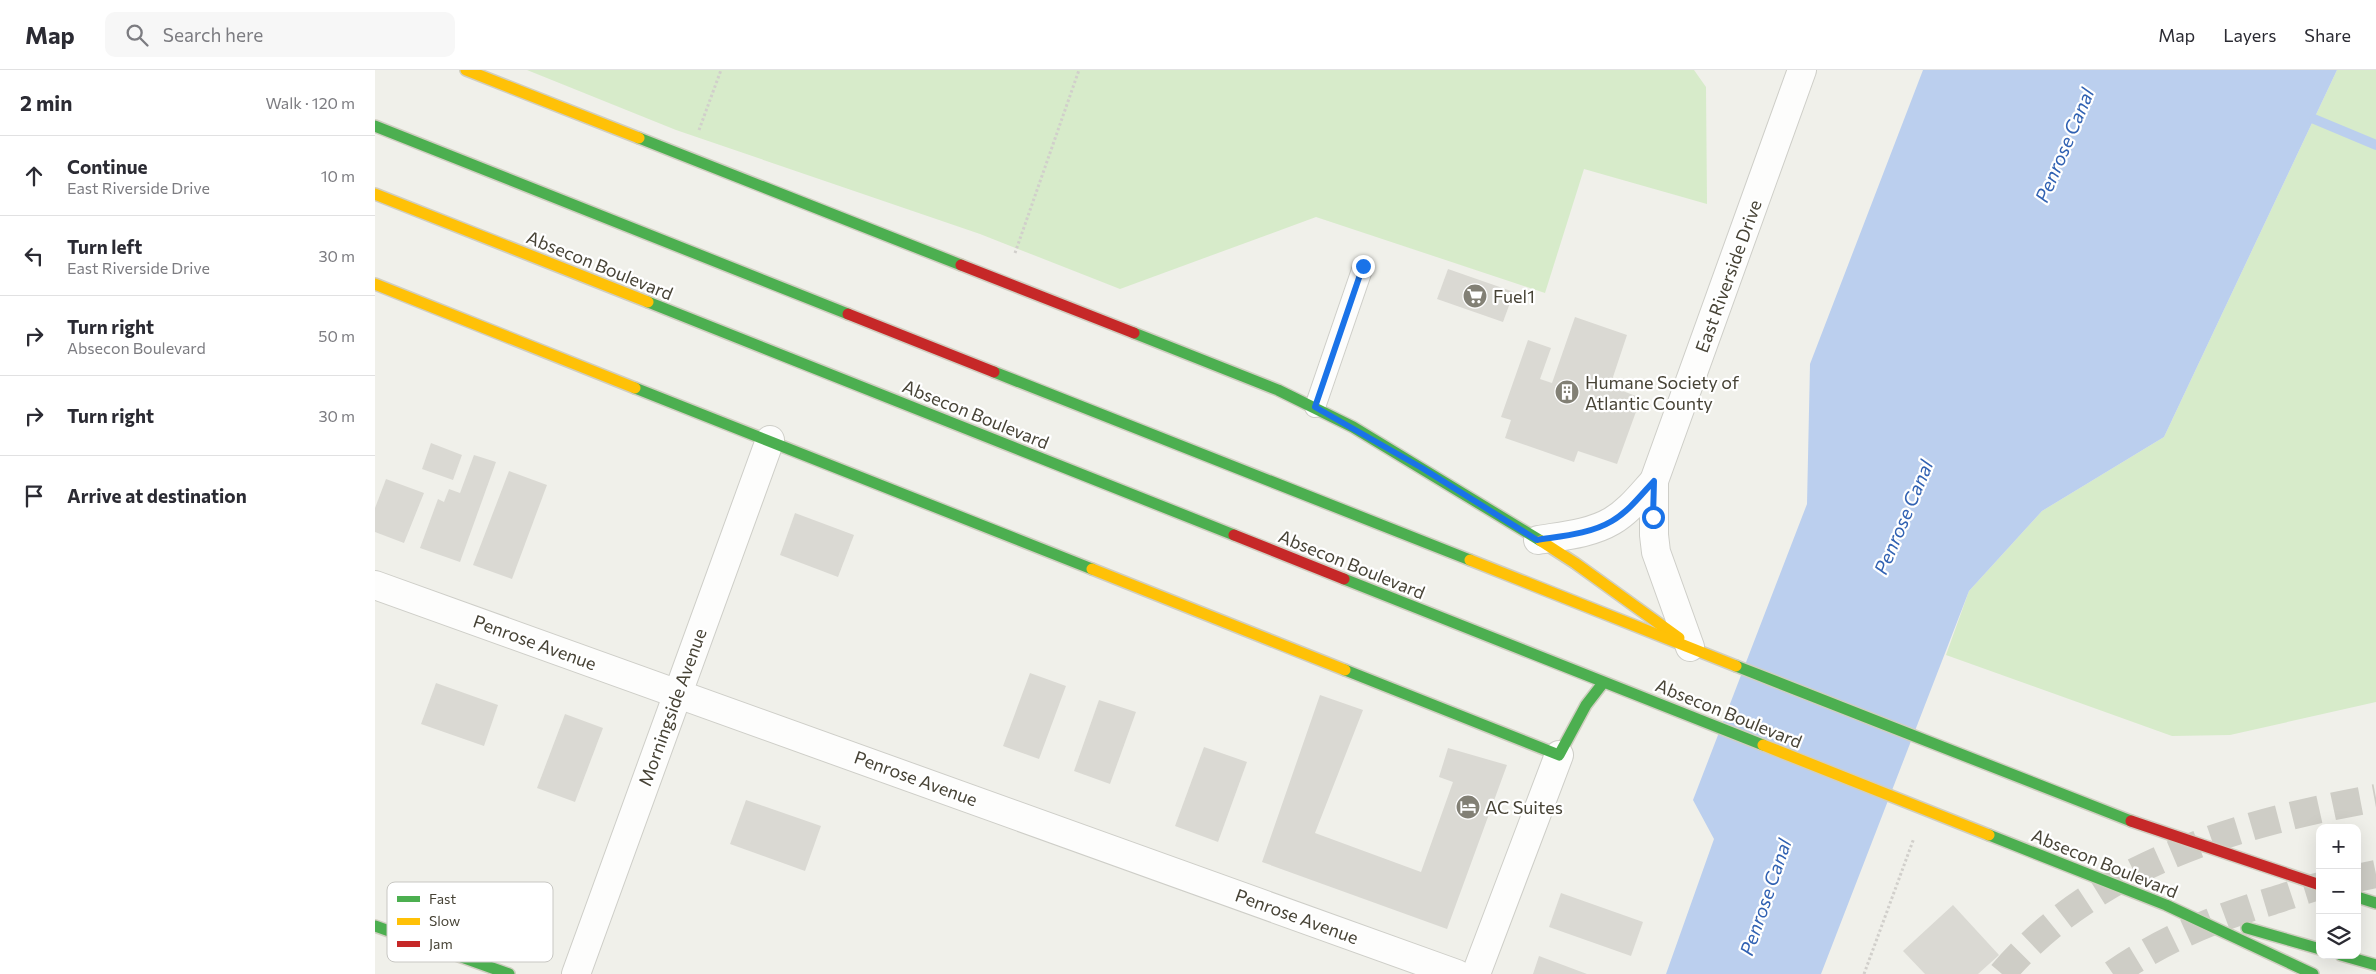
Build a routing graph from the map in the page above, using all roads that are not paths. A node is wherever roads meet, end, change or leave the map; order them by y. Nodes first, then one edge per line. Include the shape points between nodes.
1 (466, 70) edge
2 (1802, 70) edge
3 (375, 126) edge
4 (375, 194) edge
5 (1363, 266) dead end
6 (375, 284) edge
7 (1315, 407) junction
8 (770, 440) junction
9 (1654, 481) junction
10 (1537, 540) junction
11 (375, 585) edge
12 (1691, 647) junction
13 (1603, 682) junction
14 (677, 692) junction
15 (1559, 755) junction
16 (2316, 884) edge
17 (2361, 898) edge
18 (2376, 903) edge
19 (2166, 905) junction
20 (375, 926) edge
21 (387, 930) edge
22 (2316, 948) edge
23 (2355, 959) edge
24 (476, 962) edge
25 (2376, 965) edge
26 (509, 974) edge
27 (576, 974) edge
28 (1457, 974) edge
29 (1477, 974) edge
30 (2313, 974) edge

1 - 7 main road
2 - 9 street, East Riverside Drive
3 - 12 main road
4 - 13 main road, Absecon Boulevard
5 - 7 lane
6 - 8 main road
7 - 10 main road via 1414,463
8 - 14 street, Morningside Avenue
8 - 15 main road
9 - 10 street, East Riverside Drive via 1612,521 1580,533
9 - 12 street, East Riverside Drive via 1656,552
10 - 12 main road via 1575,563
11 - 14 street, Penrose Avenue
12 - 16 main road via 2129,820
13 - 15 main road via 1581,713
13 - 19 main road, Absecon Boulevard
14 - 27 street, Morningside Avenue
14 - 28 street, Penrose Avenue
15 - 29 street
17 - 18 main road
19 - 22 main road
19 - 30 main road, Absecon Boulevard
20 - 21 main road
23 - 25 main road
24 - 26 main road

